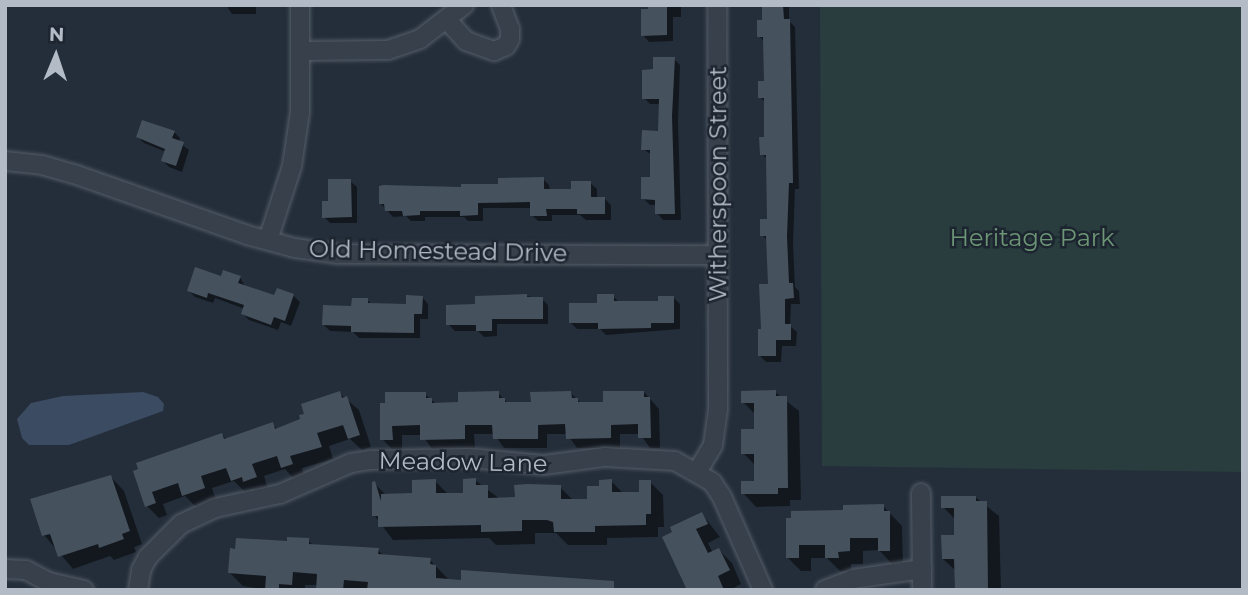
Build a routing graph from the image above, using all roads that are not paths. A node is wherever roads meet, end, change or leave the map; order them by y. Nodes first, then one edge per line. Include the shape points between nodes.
1 (300, 5) edge
2 (464, 5) edge
3 (500, 5) edge
4 (717, 5) edge
5 (448, 21) junction
6 (300, 51) junction
7 (5, 161) edge
8 (268, 240) junction
9 (717, 255) junction
10 (697, 472) junction
11 (921, 493) dead end
12 (5, 569) edge
13 (922, 569) junction
14 (41, 586) edge
15 (84, 590) edge
16 (138, 590) edge
17 (763, 590) edge
18 (825, 590) edge
19 (922, 590) edge

1 - 6 street
2 - 5 street
3 - 5 street via 510,38 506,46 494,51 466,41
4 - 9 street, Witherspoon Street
5 - 6 street via 420,39 388,50
6 - 8 street via 300,112 292,166
7 - 8 street, Old Homestead Drive via 74,174
8 - 9 street, Old Homestead Drive via 337,254
9 - 10 street, Witherspoon Street via 718,409 713,445
10 - 16 street, Meadow Lane via 675,461 605,457 544,465 470,458 351,463 281,494 215,508 181,524 148,557
10 - 17 street, Meadow Lane via 712,482 722,498
11 - 13 street
12 - 14 street via 26,570
13 - 18 street via 853,579
13 - 19 street
14 - 15 street

